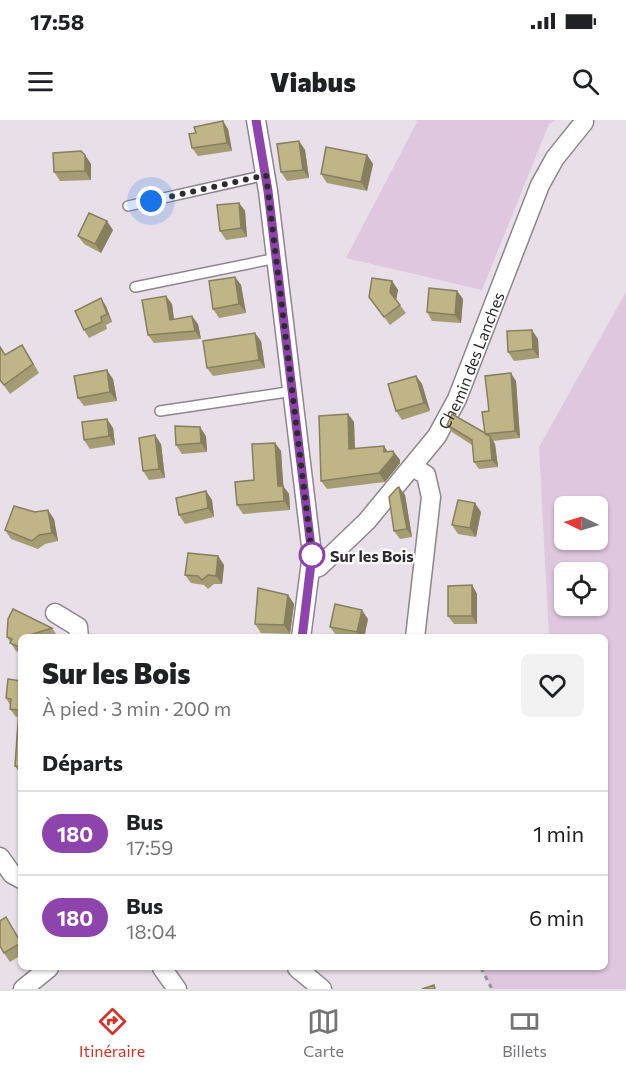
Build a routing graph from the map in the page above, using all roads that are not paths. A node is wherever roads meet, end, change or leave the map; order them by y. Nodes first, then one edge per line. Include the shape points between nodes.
1 (256, 120) edge
2 (584, 122) dead end
3 (266, 175) junction
4 (128, 206) dead end
5 (277, 258) junction
6 (135, 287) dead end
7 (294, 391) junction
8 (160, 411) dead end
9 (413, 467) junction
10 (312, 569) junction
11 (55, 613) dead end
12 (79, 634) edge
13 (303, 634) edge
14 (416, 634) edge
15 (0, 857) edge
16 (18, 877) edge
17 (47, 970) edge
18 (163, 970) edge
19 (299, 970) edge
20 (23, 989) edge
21 (177, 989) edge
22 (322, 989) edge

1 - 3 street
2 - 9 street, Chemin des Lanches via 555,158 540,185 457,399 437,436
3 - 4 lane
3 - 5 street
5 - 6 lane
5 - 7 street
7 - 8 lane
7 - 10 street
9 - 10 street, Chemin des Lanches via 367,520 319,567
9 - 14 street via 426,475 431,497
10 - 13 street
11 - 12 street via 78,627
15 - 16 street
17 - 20 street
18 - 21 street
19 - 22 street

